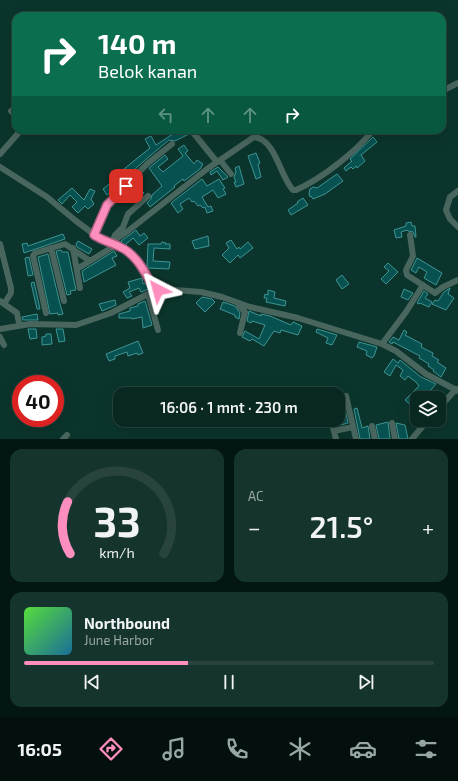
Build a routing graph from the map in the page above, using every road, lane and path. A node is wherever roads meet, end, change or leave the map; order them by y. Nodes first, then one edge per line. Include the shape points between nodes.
1 (458, 83) edge
2 (446, 89) edge
3 (18, 134) edge
4 (194, 134) edge
5 (370, 134) edge
6 (172, 144) dead end
7 (0, 154) edge
8 (218, 161) junction
9 (0, 167) edge
10 (231, 174) dead end
11 (458, 191) edge
12 (148, 196) dead end
13 (458, 227) edge
14 (94, 235) junction
15 (410, 235) dead end
16 (113, 243) junction
17 (0, 244) edge
18 (51, 248) junction
19 (73, 248) junction
20 (90, 261) junction
21 (77, 269) junction
22 (0, 272) edge
23 (8, 278) junction
24 (458, 280) edge
25 (423, 285) junction
26 (80, 288) dead end
27 (155, 291) junction
28 (148, 294) junction
29 (64, 301) dead end
30 (1, 303) edge
31 (239, 303) junction
32 (46, 313) dead end
33 (22, 325) junction
34 (0, 329) edge
35 (158, 330) dead end
36 (240, 333) dead end
37 (0, 337) edge
38 (382, 344) junction
39 (4, 345) dead end
40 (457, 390) edge
41 (346, 396) dead end
42 (446, 401) edge
43 (392, 423) dead end
44 (372, 426) dead end
45 (333, 427) edge
46 (353, 427) junction
47 (422, 427) edge
48 (334, 431) junction
49 (336, 439) edge
50 (356, 439) edge
51 (375, 439) edge
52 (395, 439) edge
53 (412, 439) edge

1 - 2 street
3 - 7 street
4 - 8 street
5 - 8 street via 329,171 296,190 288,184 271,150 258,138 250,139
6 - 14 street via 147,164 107,205
8 - 10 street
8 - 16 street
9 - 14 street via 47,197
11 - 13 street via 450,197 446,210
12 - 16 street via 128,214
14 - 16 street via 103,241
15 - 25 street via 413,256 406,272
16 - 20 street
16 - 27 street via 132,255
17 - 23 street
18 - 19 street via 65,244
18 - 29 street
18 - 32 street via 36,252 33,256
19 - 20 street
19 - 21 street
20 - 21 street
21 - 26 street
22 - 23 street
23 - 30 street via 11,293
24 - 25 street via 435,293
25 - 38 street
27 - 28 street
27 - 31 street via 162,289 201,292
28 - 33 street via 111,313 76,325
28 - 35 street
30 - 33 street via 17,313
31 - 36 street via 245,312
31 - 38 street
33 - 34 street
37 - 39 street
38 - 40 street via 396,351 426,374
40 - 42 street
41 - 46 street
43 - 52 street
44 - 51 street
45 - 48 street
46 - 48 street
46 - 50 street
47 - 53 street
48 - 49 street

